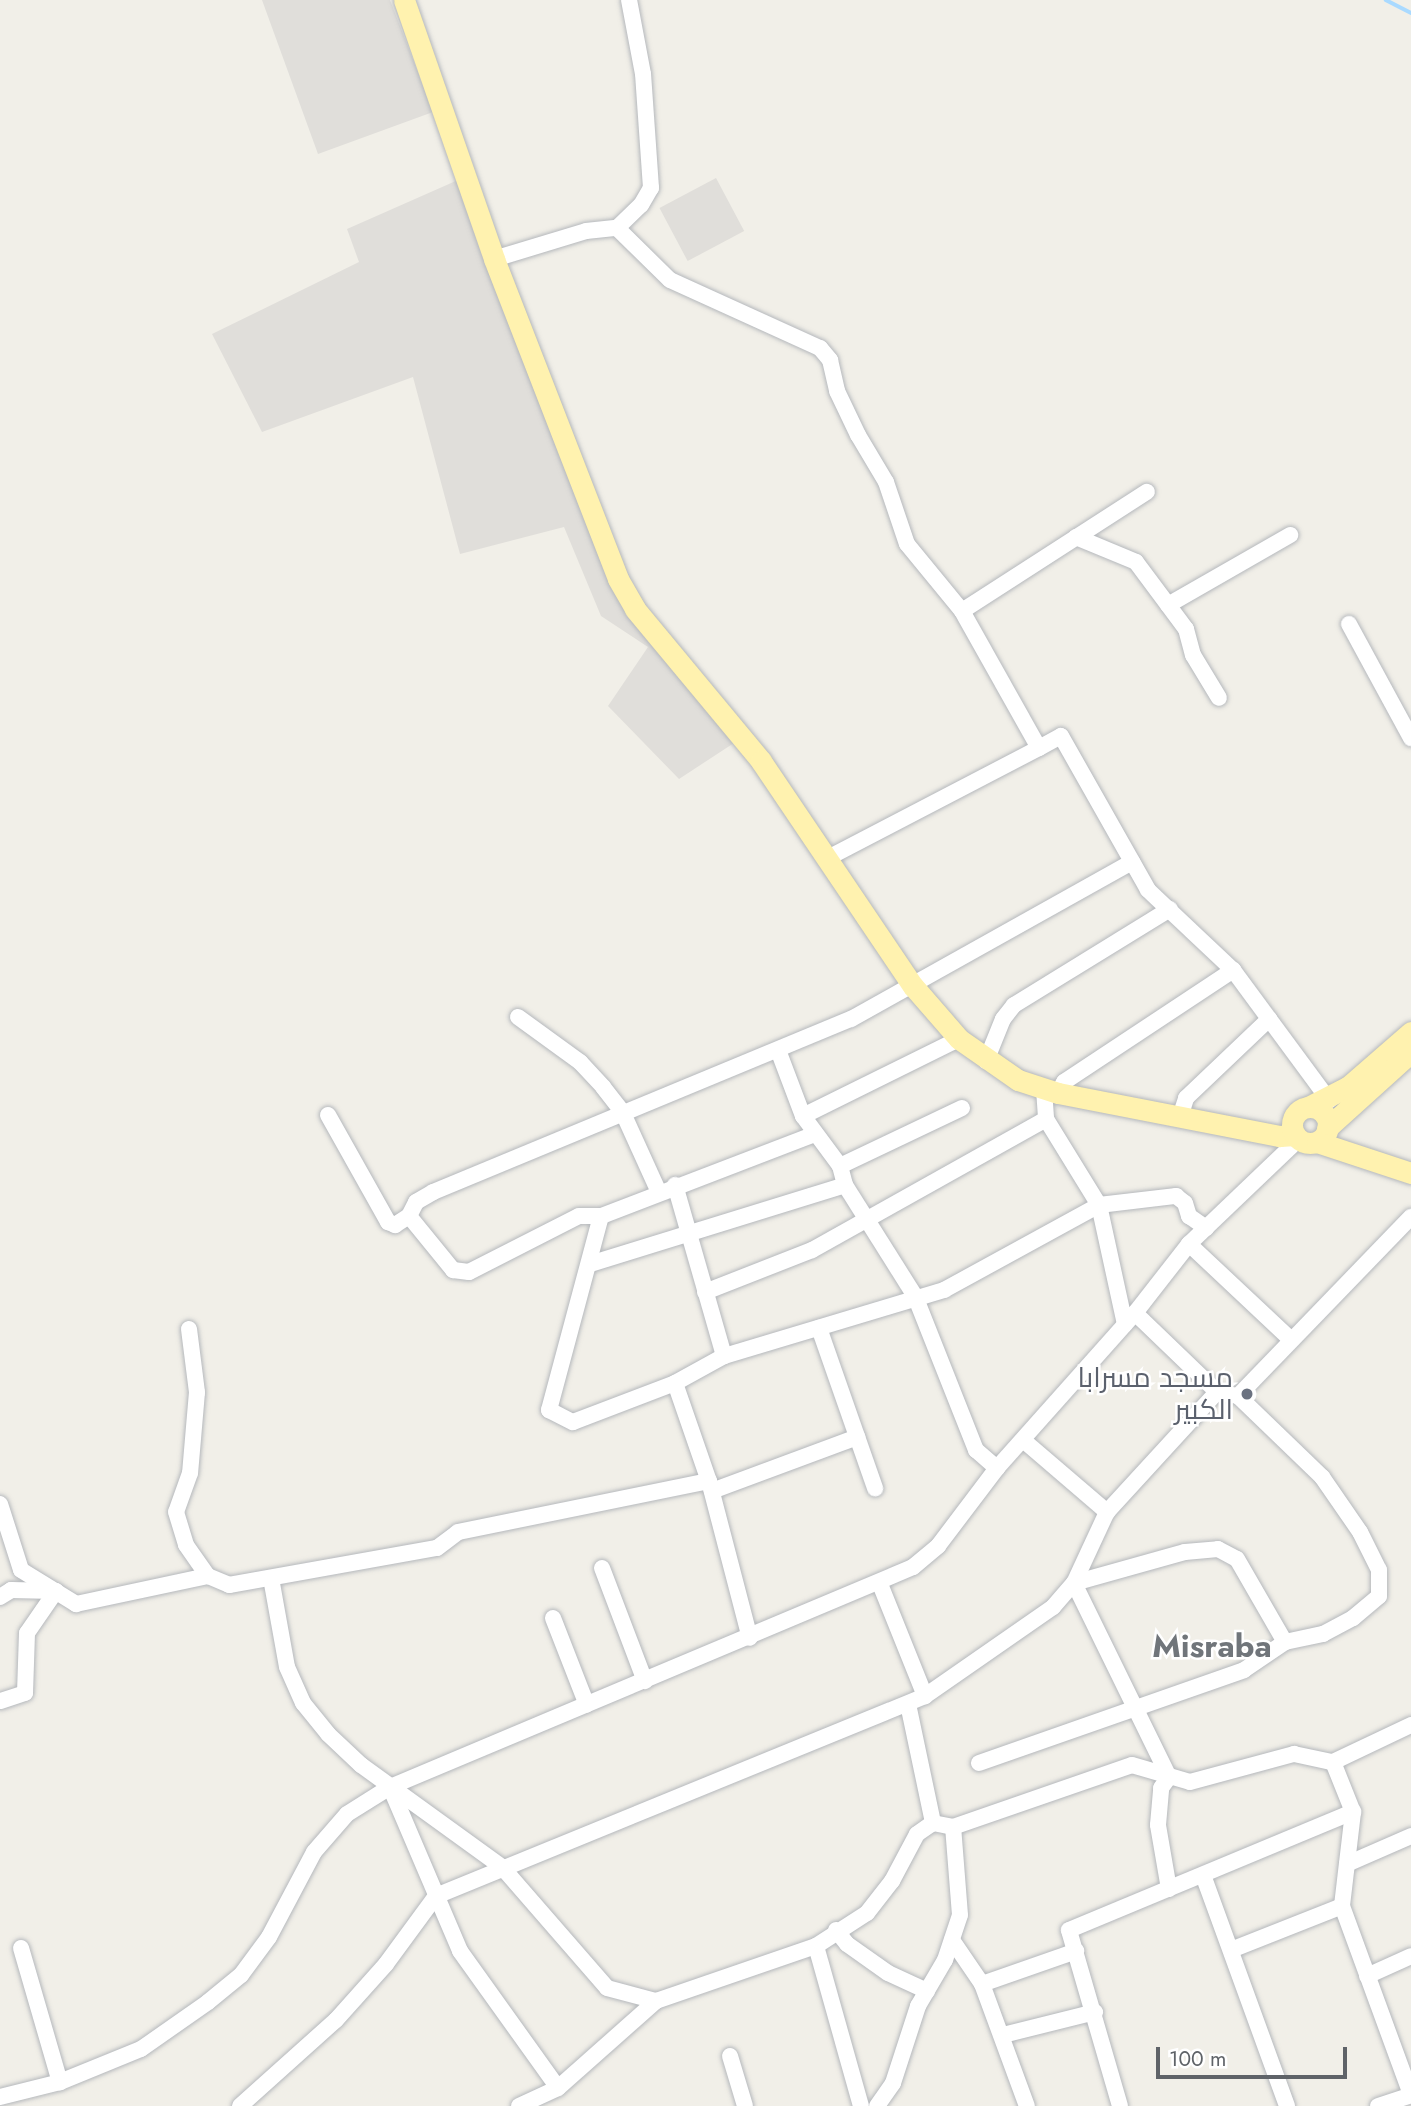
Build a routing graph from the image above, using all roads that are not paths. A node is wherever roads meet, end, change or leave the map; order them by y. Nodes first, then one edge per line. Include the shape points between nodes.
1 (404, 0) edge
2 (629, 0) edge
3 (617, 229) junction
4 (495, 259) junction
5 (1147, 492) dead end
6 (1290, 536) dead end
7 (1076, 537) junction
8 (1168, 605) junction
9 (962, 611) junction
10 (1349, 624) dead end
11 (1219, 698) dead end
12 (1411, 738) edge
13 (1039, 748) junction
14 (830, 858) junction
15 (1132, 862) junction
16 (1170, 909) junction
17 (1233, 970) junction
18 (913, 986) junction
19 (518, 1017) dead end
20 (1269, 1019) junction
21 (1411, 1032) edge
22 (959, 1039) junction
23 (778, 1051) junction
24 (1411, 1052) edge
25 (986, 1061) junction
26 (1051, 1091) junction
27 (1329, 1100) junction
28 (1308, 1107) junction
29 (962, 1108) dead end
30 (623, 1113) junction
31 (328, 1115) dead end
32 (803, 1116) junction
33 (1180, 1117) junction
34 (1046, 1119) junction
35 (815, 1134) junction
36 (1309, 1136) junction
37 (840, 1166) junction
38 (1411, 1172) edge
39 (675, 1185) junction
40 (845, 1185) junction
41 (658, 1190) junction
42 (1099, 1205) junction
43 (409, 1216) junction
44 (601, 1216) junction
45 (1411, 1217) edge
46 (867, 1221) junction
47 (1206, 1228) junction
48 (689, 1234) junction
49 (1189, 1244) junction
50 (590, 1264) junction
51 (705, 1292) junction
52 (915, 1296) junction
53 (1130, 1319) junction
54 (819, 1328) junction
55 (189, 1329) dead end
56 (1290, 1339) junction
57 (724, 1356) junction
58 (675, 1383) junction
59 (1217, 1392) junction
60 (1238, 1395) junction
61 (857, 1437) junction
62 (1023, 1440) junction
63 (997, 1468) junction
64 (711, 1486) junction
65 (876, 1488) dead end
66 (0, 1504) edge
67 (1107, 1512) junction
68 (602, 1567) dead end
69 (208, 1576) junction
70 (271, 1578) junction
71 (1074, 1583) junction
72 (880, 1584) junction
73 (56, 1591) junction
74 (0, 1597) edge
75 (553, 1618) dead end
76 (750, 1638) junction
77 (1285, 1642) junction
78 (645, 1681) junction
79 (925, 1696) junction
80 (0, 1700) edge
81 (908, 1703) junction
82 (587, 1705) junction
83 (1136, 1708) junction
84 (1411, 1725) edge
85 (1333, 1762) junction
86 (979, 1763) dead end
87 (1169, 1777) junction
88 (390, 1787) junction
89 (1353, 1812) junction
90 (933, 1823) junction
91 (953, 1828) junction
92 (1411, 1836) edge
93 (1347, 1864) junction
94 (502, 1867) junction
95 (1203, 1875) junction
96 (1169, 1889) junction
97 (436, 1896) junction
98 (1342, 1906) junction
99 (836, 1930) junction
100 (951, 1940) junction
101 (816, 1946) junction
102 (21, 1948) dead end
103 (1231, 1950) junction
104 (1076, 1951) junction
105 (1411, 1956) edge
106 (1367, 1976) junction
107 (982, 1984) junction
108 (927, 1991) junction
109 (656, 2001) junction
110 (1095, 2012) junction
111 (1003, 2035) junction
112 (730, 2056) dead end
113 (60, 2082) junction
114 (558, 2088) junction
115 (0, 2097) edge
116 (1406, 2099) edge
117 (240, 2106) edge
118 (519, 2106) edge
119 (745, 2106) edge
120 (861, 2106) edge
121 (877, 2106) edge
122 (1027, 2106) edge
123 (1120, 2106) edge
124 (1287, 2106) edge
125 (1378, 2106) edge

1 - 4 main road
2 - 3 street via 643,74 651,188
3 - 4 street via 586,231
3 - 9 street via 670,280 820,348 830,360 837,391 853,424 886,482 907,544
4 - 14 main road via 618,579 635,609 761,761
5 - 7 street
6 - 8 street
7 - 8 street via 1136,562
7 - 9 street
8 - 11 street via 1186,629 1194,655
9 - 13 street
10 - 12 street
13 - 14 street
13 - 15 street via 1061,736
14 - 18 main road
15 - 16 street via 1148,890
15 - 18 street
16 - 17 street
16 - 25 street via 1014,1005 1003,1019
17 - 20 street
17 - 26 street
18 - 22 main road
18 - 23 street
19 - 30 street via 580,1062
20 - 27 street
20 - 33 street via 1186,1098
21 - 27 main road
22 - 25 main road
22 - 32 street
23 - 30 street
23 - 32 street
24 - 36 main road
25 - 26 main road via 1018,1080
26 - 33 main road
26 - 34 street
27 - 28 main road
28 - 36 main road via 1294,1117
28 - 36 main road via 1323,1113
29 - 37 street
30 - 41 street
30 - 43 street via 433,1192 416,1202
31 - 43 street via 388,1222 396,1225
32 - 35 street
33 - 36 main road via 1280,1136
34 - 42 street
34 - 46 street
35 - 37 street
35 - 39 street
36 - 38 main road
36 - 47 street
37 - 40 street
39 - 41 street
39 - 48 street
40 - 46 street
40 - 48 street
41 - 44 street
42 - 47 street via 1176,1196 1185,1203 1189,1216
42 - 52 street via 944,1290
42 - 53 street
43 - 44 street via 453,1270 469,1272 579,1216
44 - 50 street
45 - 56 street
46 - 51 street via 812,1250
46 - 52 street
47 - 49 street
48 - 50 street
48 - 51 street
49 - 53 street
49 - 56 street
50 - 58 street via 549,1410 573,1422
51 - 57 street
52 - 54 street
52 - 63 street via 976,1450
53 - 59 street
53 - 62 street
54 - 57 street
54 - 61 street
55 - 69 street via 197,1392 190,1473 176,1512 186,1545
56 - 60 street
57 - 58 street
58 - 64 street
59 - 60 street
59 - 67 street
60 - 77 street via 1322,1477 1360,1532 1379,1570 1378,1596 1353,1618 1323,1634
61 - 64 street
61 - 65 street
62 - 63 street
62 - 67 street
63 - 72 street via 938,1546 913,1567
64 - 70 street via 458,1532 437,1548
64 - 76 street
66 - 73 street via 21,1570
67 - 71 street
68 - 78 street
69 - 70 street via 229,1585
69 - 73 street via 76,1604
70 - 88 street via 287,1667 303,1703 328,1734
71 - 77 street via 1185,1552 1218,1549 1237,1559
71 - 79 street via 1052,1607
71 - 83 street
72 - 76 street
72 - 79 street
73 - 74 street via 11,1590
73 - 80 street via 27,1633 25,1693
75 - 82 street
76 - 78 street
77 - 83 street via 1244,1670
78 - 82 street
79 - 81 street
81 - 90 street
81 - 94 street
82 - 88 street
83 - 86 street
83 - 87 street
84 - 85 street
85 - 87 street via 1294,1754 1190,1782
85 - 89 street
87 - 91 street via 1132,1765
87 - 96 street via 1161,1788 1158,1825
88 - 94 street
88 - 97 street
88 - 113 street via 347,1814 314,1852 269,1937 241,1975 141,2049
89 - 93 street
89 - 95 street
90 - 91 street
90 - 99 street via 917,1833 892,1881 867,1913
91 - 100 street via 960,1915
92 - 93 street
93 - 98 street
94 - 97 street
94 - 109 street via 607,1988
95 - 96 street
95 - 103 street
96 - 104 street via 1069,1930
97 - 114 street via 460,1951
97 - 117 street via 386,1964 336,2020
98 - 103 street
98 - 106 street
99 - 101 street
99 - 108 street via 847,1944 888,1973
100 - 107 street
100 - 108 street
101 - 109 street
101 - 120 street
102 - 113 street
103 - 124 street
104 - 107 street
104 - 110 street
105 - 106 street
106 - 116 street
107 - 111 street
108 - 121 street via 892,2083
109 - 114 street
110 - 111 street
110 - 123 street
111 - 122 street
112 - 119 street
113 - 115 street
114 - 118 street
116 - 125 street

